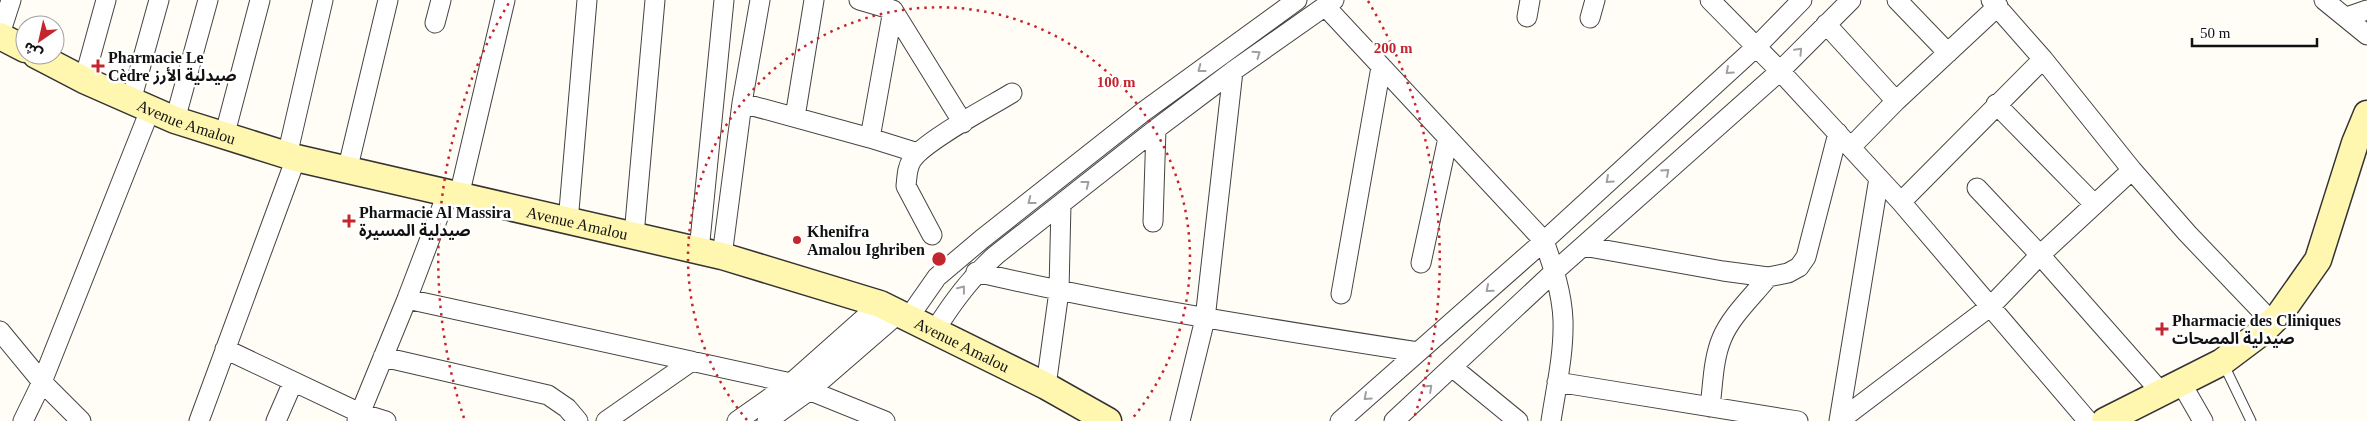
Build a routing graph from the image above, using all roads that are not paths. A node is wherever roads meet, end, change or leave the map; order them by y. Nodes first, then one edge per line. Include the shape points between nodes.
1 (11, 0) edge
2 (106, 0) edge
3 (159, 0) edge
4 (208, 0) edge
5 (260, 0) edge
6 (324, 0) edge
7 (388, 0) edge
8 (441, 0) edge
9 (505, 0) edge
10 (587, 0) edge
11 (654, 0) edge
12 (724, 0) edge
13 (760, 0) edge
14 (814, 0) edge
15 (859, 0) edge
16 (1297, 0) edge
17 (1595, 0) edge
18 (1710, 0) edge
19 (1802, 0) edge
20 (1851, 0) edge
21 (1898, 0) edge
22 (2324, 0) edge
23 (1330, 3) edge
24 (1994, 3) edge
25 (893, 10) junction
26 (2367, 10) edge
27 (2347, 17) junction
28 (1590, 18) dead end
29 (435, 23) dead end
30 (1826, 24) junction
31 (0, 35) edge
32 (2367, 35) edge
33 (15, 43) edge
34 (1756, 47) junction
35 (1948, 53) junction
36 (2043, 59) junction
37 (55, 65) edge
38 (1381, 67) junction
39 (1233, 71) junction
40 (1780, 71) junction
41 (84, 80) junction
42 (1012, 93) dead end
43 (1896, 101) junction
44 (742, 103) junction
45 (1996, 104) junction
46 (140, 106) junction
47 (2367, 114) edge
48 (795, 117) junction
49 (175, 120) junction
50 (962, 123) junction
51 (1156, 129) junction
52 (1838, 133) junction
53 (224, 137) junction
54 (870, 138) junction
55 (1448, 138) junction
56 (1851, 147) junction
57 (918, 153) junction
58 (292, 157) junction
59 (2132, 170) junction
60 (347, 171) junction
61 (1879, 178) junction
62 (1977, 188) dead end
63 (453, 195) junction
64 (1901, 202) junction
65 (1061, 204) junction
66 (2094, 204) junction
67 (568, 222) junction
68 (1153, 222) dead end
69 (634, 235) junction
70 (932, 235) dead end
71 (1544, 241) junction
72 (1583, 246) junction
73 (711, 253) junction
74 (2040, 254) junction
75 (1421, 263) dead end
76 (1555, 271) junction
77 (976, 272) junction
78 (1768, 277) junction
79 (1059, 291) junction
80 (1341, 294) dead end
81 (407, 299) junction
82 (1991, 306) junction
83 (896, 311) junction
84 (1205, 318) junction
85 (2272, 322) junction
86 (935, 330) junction
87 (0, 332) edge
88 (225, 349) junction
89 (1418, 352) junction
90 (383, 357) junction
91 (692, 360) junction
92 (2222, 362) junction
93 (1452, 367) junction
94 (42, 382) junction
95 (292, 382) junction
96 (1557, 382) junction
97 (790, 383) junction
98 (1046, 386) junction
99 (2170, 386) junction
100 (810, 390) junction
101 (1710, 407) junction
102 (69, 417) edge
103 (358, 417) edge
104 (1404, 418) edge
105 (23, 421) edge
106 (199, 421) edge
107 (276, 421) edge
108 (386, 421) edge
109 (578, 421) edge
110 (606, 421) edge
111 (737, 421) edge
112 (767, 421) edge
113 (883, 421) edge
114 (1108, 421) edge
115 (1180, 421) edge
116 (1340, 421) edge
117 (1518, 421) edge
118 (1551, 421) edge
119 (1798, 421) edge
120 (2088, 421) edge
121 (2105, 421) edge
122 (2203, 421) edge
123 (2252, 421) edge

1 - 31 street
2 - 41 street
3 - 46 street
4 - 49 street
5 - 53 street
6 - 58 street
7 - 60 street
8 - 29 street
9 - 63 street
10 - 67 street
11 - 69 street
12 - 73 street
13 - 44 street
14 - 48 street
15 - 25 street
16 -> 83 street via 1151,106
17 - 28 street
18 - 34 street
19 - 34 street
20 - 30 street
21 - 35 street
22 - 27 street
23 - 38 street
39 -> 23 street
24 - 35 street
24 - 36 street
25 - 50 street
25 - 54 street
26 - 27 street
27 - 32 street
40 -> 30 street
30 - 43 street
31 - 33 main road
34 - 40 street
34 -> 71 street
35 - 43 street
36 - 45 street
36 - 59 street
37 - 41 main road, Avenue Amalou
38 - 55 street
38 - 80 street
39 - 51 street
39 - 84 street
40 - 52 street
72 -> 40 street
41 - 46 main road, Avenue Amalou
42 - 50 street
43 - 56 street
44 - 48 street
44 - 73 street
45 - 64 street
45 - 66 street
46 - 49 main road, Avenue Amalou
46 - 94 street
47 - 85 main road via 2318,260
48 - 54 street
49 - 53 main road, Avenue Amalou
50 - 57 street
65 -> 51 street
51 - 68 street
52 - 56 street
52 - 78 street via 1806,257 1788,274
53 - 58 main road, Avenue Amalou
54 - 57 street
55 - 71 street
55 - 75 street
56 - 61 street
57 - 70 street via 912,161 906,186
58 - 60 main road, Avenue Amalou
58 - 88 street
59 - 66 street
59 - 85 street
60 - 63 main road, Avenue Amalou
61 - 64 street
61 - 82 street via 1839,421
62 - 74 street
63 - 67 main road, Avenue Amalou
63 - 81 street
64 - 82 street
65 - 77 street
65 - 79 street
66 - 74 street
67 - 69 main road, Avenue Amalou
69 - 73 main road, Avenue Amalou
71 - 76 street
71 -> 89 street
72 - 76 street
72 - 78 street
73 - 83 main road, Avenue Amalou
74 - 82 street
74 - 99 street
76 - 93 street
76 - 96 street via 1563,319
77 - 79 street
86 -> 77 street
78 - 101 street via 1722,336
79 - 84 street
79 - 98 street
81 - 90 street
81 - 91 street
82 - 120 street
83 - 86 main road, Avenue Amalou
83 - 97 street
83 - 100 street
84 - 89 street
84 - 115 street
85 - 92 main road
86 - 98 main road, Avenue Amalou
87 - 94 street
88 - 95 street
88 - 106 street
89 -> 116 street
90 - 103 street
90 - 109 street via 548,396 567,408
91 - 97 street
91 - 110 street
92 - 99 main road
92 - 123 lane
104 -> 93 street
93 - 117 street
94 - 102 street
94 - 105 street
95 - 103 street
95 - 107 street
96 - 101 street
96 - 118 street
97 - 100 street
97 - 111 street
98 - 114 main road, Avenue Amalou
99 - 121 main road
99 - 122 street
100 - 112 street
100 - 113 street
101 - 119 street
103 - 108 street

